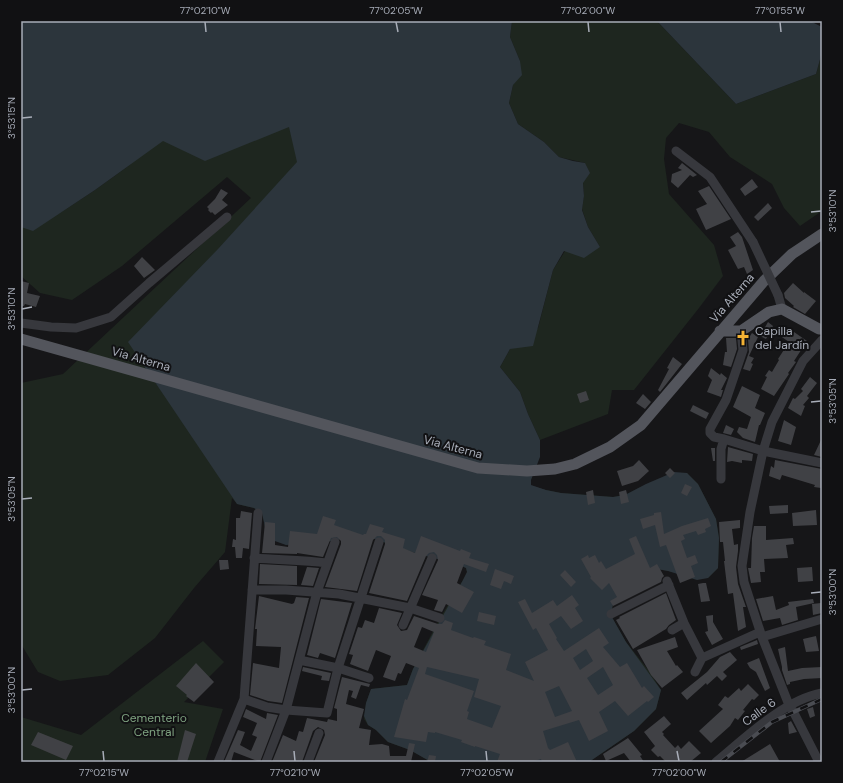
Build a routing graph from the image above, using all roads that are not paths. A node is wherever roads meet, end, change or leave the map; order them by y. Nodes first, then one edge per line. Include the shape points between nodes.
1 (676, 151) dead end
2 (226, 217) dead end
3 (822, 234) edge
4 (782, 309) junction
5 (21, 323) edge
6 (822, 329) edge
7 (741, 331) junction
8 (720, 332) junction
9 (21, 339) edge
10 (822, 340) edge
11 (724, 438) junction
12 (763, 451) junction
13 (822, 463) edge
14 (721, 480) dead end
15 (258, 513) dead end
16 (335, 542) dead end
17 (379, 542) dead end
18 (254, 558) junction
19 (432, 558) dead end
20 (327, 563) junction
21 (252, 590) junction
22 (317, 592) junction
23 (361, 599) junction
24 (410, 608) junction
25 (611, 614) dead end
26 (440, 618) dead end
27 (822, 619) edge
28 (684, 623) junction
29 (403, 625) dead end
30 (672, 630) dead end
31 (761, 635) junction
32 (702, 658) junction
33 (300, 660) junction
34 (338, 668) junction
35 (695, 672) dead end
36 (369, 678) dead end
37 (822, 693) edge
38 (244, 699) junction
39 (789, 705) junction
40 (286, 710) junction
41 (319, 733) dead end
42 (218, 762) edge
43 (266, 762) edge
44 (308, 762) edge
45 (716, 762) edge
46 (819, 762) edge

1 - 4 street, bridge via 710,177 753,242
2 - 5 street via 111,317 76,328
3 - 8 main road, Via Alterna via 792,254 764,281
4 - 6 main road
4 - 7 main road via 769,312
7 - 8 main road
7 - 11 street via 743,350 726,400 710,429 714,437
8 - 9 main road, Via Alterna via 641,425 610,447 575,464 555,469 527,471 478,468
10 - 12 street via 803,361 772,422
11 - 12 street
11 - 14 street via 721,449
12 - 13 street
12 - 31 street via 742,566 744,582
15 - 18 street
16 - 20 street
17 - 23 street
18 - 20 street
18 - 21 street
19 - 24 street
20 - 22 street
21 - 22 street
21 - 38 street
22 - 23 street
22 - 33 street
23 - 24 street
23 - 34 street
24 - 26 street
24 - 29 street
25 - 28 street via 668,583
27 - 31 street
28 - 30 street
28 - 32 street
31 - 32 street
31 - 39 street
32 - 35 street
33 - 34 street
33 - 40 street
34 - 36 street
34 - 40 street via 327,713
37 - 39 street, Calle 6
38 - 40 street
38 - 42 street
39 - 45 street, Calle 6
39 - 46 street
40 - 43 street
41 - 44 street

